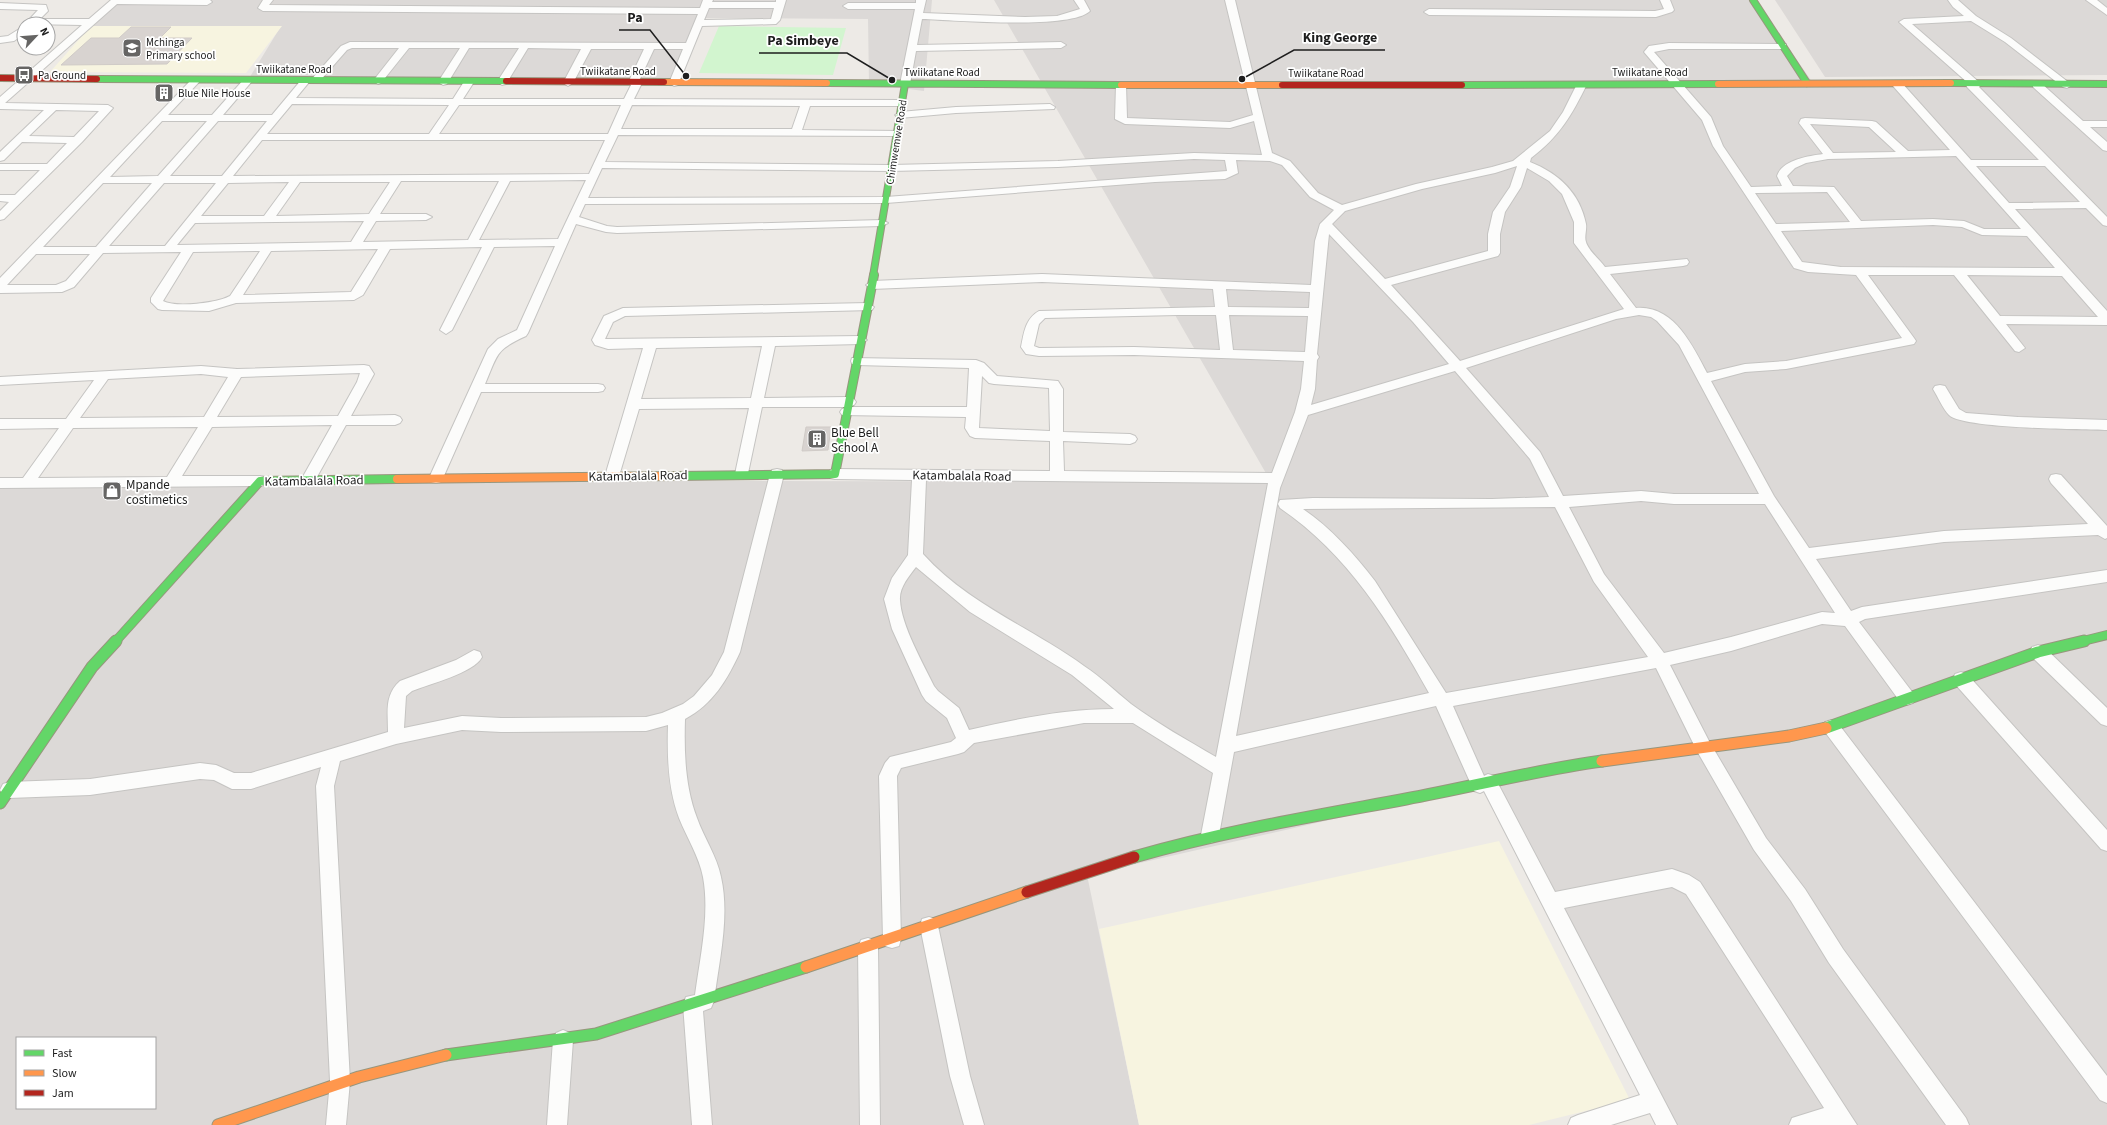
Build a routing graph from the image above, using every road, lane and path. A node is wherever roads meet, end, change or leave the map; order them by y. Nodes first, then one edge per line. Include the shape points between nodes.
1 (268, 0) edge
2 (326, 0) edge
3 (438, 0) edge
4 (497, 0) edge
5 (553, 0) edge
6 (612, 0) edge
7 (1079, 0) edge
8 (1230, 0) edge
9 (1483, 0) edge
10 (1665, 0) edge
11 (1753, 0) edge
12 (1953, 0) edge
13 (2091, 0) edge
14 (115, 1) edge
15 (166, 2) junction
16 (207, 2) dead end
17 (780, 2) edge
18 (849, 3) edge
19 (1587, 4) dead end
20 (706, 5) edge
21 (0, 6) edge
22 (920, 7) edge
23 (318, 9) junction
24 (157, 10) dead end
25 (430, 10) junction
26 (490, 10) junction
27 (547, 11) junction
28 (606, 11) junction
29 (1429, 12) dead end
30 (1487, 12) junction
31 (2107, 12) edge
32 (1593, 13) junction
33 (37, 16) edge
34 (845, 17) dead end
35 (1973, 18) junction
36 (90, 22) junction
37 (56, 23) edge
38 (699, 23) junction
39 (16, 35) edge
40 (0, 40) edge
41 (406, 45) junction
42 (1061, 45) dead end
43 (466, 46) junction
44 (525, 46) junction
45 (650, 46) junction
46 (689, 46) junction
47 (1783, 46) junction
48 (587, 47) junction
49 (912, 48) junction
50 (0, 78) edge
51 (27, 78) junction
52 (196, 80) junction
53 (248, 80) junction
54 (310, 81) junction
55 (378, 81) junction
56 (443, 82) junction
57 (468, 82) junction
58 (502, 82) junction
59 (568, 82) junction
60 (635, 83) junction
61 (674, 83) junction
62 (1810, 83) junction
63 (905, 84) junction
64 (1582, 84) junction
65 (1897, 84) junction
66 (2107, 84) edge
67 (1121, 85) junction
68 (1251, 85) junction
69 (1678, 85) junction
70 (1973, 85) junction
71 (2037, 85) junction
72 (2067, 85) junction
73 (288, 101) junction
74 (0, 102) edge
75 (455, 102) junction
76 (806, 102) junction
77 (628, 103) junction
78 (902, 103) junction
79 (0, 106) edge
80 (53, 107) junction
81 (1050, 108) dead end
82 (900, 115) junction
83 (1258, 117) junction
84 (159, 118) junction
85 (215, 118) junction
86 (274, 118) junction
87 (2082, 124) junction
88 (2107, 124) edge
89 (796, 133) junction
90 (897, 133) junction
91 (613, 135) junction
92 (259, 136) junction
93 (432, 137) junction
94 (20, 139) junction
95 (78, 140) junction
96 (2107, 148) edge
97 (1957, 153) junction
98 (1905, 154) junction
99 (1230, 156) junction
100 (1831, 157) junction
101 (0, 158) edge
102 (1271, 158) junction
103 (1525, 160) junction
104 (1966, 163) junction
105 (2049, 164) junction
106 (598, 165) junction
107 (0, 167) edge
108 (49, 167) junction
109 (891, 168) junction
110 (593, 177) junction
111 (506, 178) junction
112 (397, 179) junction
113 (100, 180) junction
114 (223, 180) junction
115 (296, 180) junction
116 (160, 181) junction
117 (1789, 189) junction
118 (1747, 190) junction
119 (0, 198) edge
120 (18, 199) junction
121 (886, 200) junction
122 (582, 201) junction
123 (2090, 205) junction
124 (2004, 206) junction
125 (1341, 209) junction
126 (0, 217) edge
127 (371, 218) junction
128 (426, 218) dead end
129 (573, 219) junction
130 (190, 220) junction
131 (266, 220) junction
132 (882, 223) junction
133 (2107, 223) edge
134 (1326, 224) junction
135 (1858, 225) junction
136 (1773, 228) junction
137 (2029, 233) junction
138 (562, 242) junction
139 (472, 243) junction
140 (490, 243) junction
141 (355, 245) junction
142 (386, 245) junction
143 (268, 247) junction
144 (168, 249) junction
145 (189, 249) junction
146 (32, 251) junction
147 (98, 251) junction
148 (1682, 262) dead end
149 (1603, 271) junction
150 (1859, 271) junction
151 (1957, 271) junction
152 (2064, 272) junction
153 (1383, 283) junction
154 (0, 285) edge
155 (872, 285) junction
156 (1219, 285) junction
157 (0, 289) edge
158 (1318, 289) junction
159 (234, 299) junction
160 (2092, 302) junction
161 (2107, 302) edge
162 (868, 306) junction
163 (1221, 312) junction
164 (1316, 312) junction
165 (1633, 312) junction
166 (1996, 320) junction
167 (2107, 320) edge
168 (446, 330) dead end
169 (861, 340) junction
170 (769, 342) junction
171 (650, 344) junction
172 (2019, 348) dead end
173 (1227, 353) junction
174 (1312, 357) junction
175 (857, 360) junction
176 (976, 364) junction
177 (1457, 366) junction
178 (237, 373) junction
179 (105, 374) junction
180 (1704, 378) junction
181 (0, 381) edge
182 (477, 388) junction
183 (598, 388) dead end
184 (1940, 389) dead end
185 (757, 403) junction
186 (632, 404) junction
187 (848, 407) junction
188 (973, 412) junction
189 (1302, 412) junction
190 (343, 419) junction
191 (395, 420) dead end
192 (206, 421) junction
193 (0, 424) edge
194 (69, 424) junction
195 (2107, 425) edge
196 (1057, 436) junction
197 (1130, 439) dead end
198 (742, 474) junction
199 (778, 474) junction
200 (835, 474) junction
201 (919, 475) junction
202 (612, 476) junction
203 (1057, 476) junction
204 (436, 478) junction
205 (1276, 478) junction
206 (2056, 479) dead end
207 (308, 480) junction
208 (172, 481) junction
209 (260, 481) junction
210 (0, 482) edge
211 (27, 482) junction
212 (1271, 498) junction
213 (1769, 499) junction
214 (1560, 502) junction
215 (1288, 506) junction
216 (2104, 532) edge
217 (1805, 554) junction
218 (915, 556) junction
219 (2107, 576) edge
220 (1849, 620) junction
221 (2107, 635) edge
222 (2038, 652) junction
223 (474, 657) dead end
224 (1660, 661) junction
225 (1961, 679) junction
226 (1907, 698) junction
227 (1441, 699) junction
228 (677, 716) junction
229 (1136, 716) junction
230 (2107, 719) edge
231 (1831, 727) junction
232 (396, 737) junction
233 (965, 739) junction
234 (1226, 746) junction
235 (1703, 746) junction
236 (334, 757) junction
237 (1222, 770) junction
238 (1484, 784) junction
239 (6, 789) edge
240 (1210, 835) junction
241 (2107, 843) edge
242 (1551, 902) junction
243 (929, 926) junction
244 (892, 940) junction
245 (868, 947) junction
246 (699, 1002) junction
247 (563, 1040) junction
248 (340, 1080) junction
249 (2107, 1093) edge
250 (1655, 1101) junction
251 (1844, 1120) edge
252 (218, 1125) edge
253 (336, 1125) edge
254 (557, 1125) edge
255 (702, 1125) edge
256 (870, 1125) edge
257 (974, 1125) edge
258 (1578, 1125) edge
259 (1667, 1125) edge
260 (1800, 1125) edge
261 (1959, 1125) edge

1 - 23 street via 263,8
2 - 23 street
3 - 25 street
4 - 26 street
5 - 27 street
6 - 28 street
7 - 22 street via 1085,11 1057,19 984,20
8 - 68 street
9 - 30 street
10 - 32 street via 1668,10 1665,12
11 - 47 street
12 - 35 street
13 - 31 street
14 - 15 street
14 - 36 street
15 - 16 street
15 - 24 street
17 - 20 street
17 - 38 street via 775,20 771,23
18 - 22 street
18 - 34 street via 848,14
19 - 32 street
20 - 28 street
20 - 38 street
21 - 33 street via 43,7
22 - 49 street, Chimwemwe Road
23 - 25 street
25 - 26 street
26 - 27 street
27 - 28 street
29 - 30 street
30 - 32 street
35 - 70 street via 1904,22
35 - 72 street via 2008,40
36 - 37 street
36 - 51 street
38 - 46 street
39 - 40 street via 10,39
41 - 43 street
41 - 54 street via 347,46
41 - 55 street
42 - 49 street
43 - 44 street
43 - 56 street
44 - 48 street
44 - 58 street
45 - 46 street
45 - 48 street
45 - 60 street
46 - 61 street
47 - 62 street
47 - 69 street via 1670,46 1650,50
48 - 59 street
49 - 63 street, Chimwemwe Road
50 - 51 street, Twiikatane Road
51 - 52 street, Twiikatane Road
51 - 74 street
52 - 53 street, Twiikatane Road
52 - 84 street
53 - 54 street, Twiikatane Road
53 - 85 street
54 - 55 street, Twiikatane Road
54 - 73 street
55 - 56 street, Twiikatane Road
56 - 57 street, Twiikatane Road
57 - 58 street, Twiikatane Road
57 - 75 street
58 - 59 street, Twiikatane Road
59 - 60 street, Twiikatane Road
60 - 61 street, Twiikatane Road
60 - 77 street
61 - 63 street, Twiikatane Road
62 - 65 street, Twiikatane Road
62 - 69 street, Twiikatane Road
63 - 67 street, Twiikatane Road
63 - 78 street, Chimwemwe Road
64 - 68 street, Twiikatane Road
64 - 69 street, Twiikatane Road
64 - 103 street via 1562,123
65 - 70 street, Twiikatane Road
65 - 97 street
66 - 72 street, Twiikatane Road
67 - 68 street, Twiikatane Road
67 - 83 street via 1120,119 1125,121 1230,125
68 - 83 street
69 - 118 street via 1707,119 1718,146
70 - 71 street, Twiikatane Road
70 - 105 street
71 - 72 street, Twiikatane Road
71 - 87 street
73 - 75 street
73 - 86 street
75 - 77 street
75 - 93 street
76 - 77 street
76 - 78 street
76 - 89 street
77 - 91 street
78 - 82 street, Chimwemwe Road
79 - 80 street
80 - 94 street
80 - 95 street via 108,108
81 - 82 street via 937,110
82 - 90 street, Chimwemwe Road
83 - 102 street via 1267,154
84 - 85 street
84 - 113 street
85 - 86 street
85 - 116 street
86 - 92 street
87 - 88 street
87 - 96 street
89 - 90 street
89 - 91 street
90 - 109 street, Chimwemwe Road
91 - 93 street
91 - 106 street
92 - 93 street
92 - 114 street
94 - 95 street
94 - 101 street
95 - 108 street
97 - 98 street
97 - 104 street
98 - 100 street
98 - 100 street via 1872,124 1805,121
99 - 102 street
99 - 109 street
99 - 121 street via 1233,173 1225,176
100 - 117 street via 1798,163 1785,170 1782,176
102 - 125 street via 1286,164 1314,195
103 - 125 street via 1508,167 1420,186
103 - 149 street via 1563,186 1572,199 1580,221 1580,243
103 - 153 street via 1516,186 1500,212 1494,234 1494,253
104 - 105 street
104 - 124 street
105 - 123 street
106 - 109 street
106 - 110 street
107 - 108 street
108 - 120 street
109 - 121 street, Chimwemwe Road
110 - 111 street
110 - 122 street
111 - 112 street
111 - 139 street
112 - 115 street
112 - 127 street
113 - 116 street
113 - 146 street
114 - 115 street
114 - 116 street
114 - 130 street
115 - 131 street
116 - 147 street
117 - 118 street
117 - 135 street via 1830,189
118 - 136 street
119 - 120 street
120 - 126 street
121 - 122 street
121 - 132 street, Chimwemwe Road
122 - 129 street
123 - 124 street
123 - 133 street
124 - 137 street
125 - 134 street
127 - 128 street
127 - 131 street
127 - 141 street
129 - 132 street via 617,230
129 - 138 street
130 - 131 street
130 - 144 street
132 - 155 street, Chimwemwe Road
134 - 153 street
134 - 158 street via 1321,240
135 - 136 street
135 - 137 street via 1933,222 1964,224 1982,232
136 - 150 street via 1801,267
137 - 152 street
138 - 140 street
138 - 182 street via 522,333 498,345
139 - 140 street
139 - 142 street
140 - 168 street
141 - 142 street
141 - 143 street
142 - 159 street via 359,292 354,296
143 - 145 street
143 - 159 street
144 - 145 street
144 - 147 street
145 - 159 street via 160,293 158,304 217,306
146 - 147 street
146 - 154 street
147 - 157 street via 70,284 62,289
148 - 149 street
149 - 165 street
150 - 151 street
150 - 180 street via 1910,341 1786,365 1745,368
151 - 152 street
151 - 166 street
152 - 160 street
153 - 177 street
155 - 156 street via 1042,278
155 - 162 street, Chimwemwe Road
156 - 158 street
156 - 163 street
158 - 164 street
160 - 161 street
160 - 167 street
162 - 169 street, Chimwemwe Road
162 - 171 street via 623,312 608,319 598,340 608,345
163 - 164 street
163 - 173 street
163 - 173 street via 1043,314 1034,319 1028,347 1031,351 1039,352
164 - 174 street
165 - 177 street via 1614,315
165 - 180 street via 1654,313 1666,321 1684,343
166 - 167 street
166 - 172 street
169 - 170 street
169 - 175 street, Chimwemwe Road
170 - 171 street
170 - 185 street
171 - 186 street
173 - 174 street
174 - 189 street
175 - 176 street
175 - 187 street, Chimwemwe Road
176 - 188 street
176 - 196 street via 994,380 1049,383 1055,386
177 - 189 street
177 - 214 street via 1535,456
178 - 179 street via 201,370
178 - 190 street via 364,369 367,374 364,382
178 - 192 street
179 - 181 street
179 - 194 street
180 - 213 street
182 - 183 street
182 - 204 street
184 - 195 street via 1954,412 1963,417
185 - 186 street
185 - 187 street
185 - 198 street
186 - 202 street
187 - 188 street
187 - 200 street, Chimwemwe Road
188 - 196 street via 972,430 975,433
189 - 205 street
190 - 191 street
190 - 192 street
190 - 207 street
192 - 194 street
192 - 208 street
193 - 194 street
194 - 211 street
196 - 197 street
196 - 203 street
198 - 199 street, Katambalala Road
198 - 202 street, Katambalala Road
199 - 200 street, Katambalala Road
199 - 228 street via 732,652 712,688 686,712
200 - 201 street, Katambalala Road
201 - 203 street, Katambalala Road
201 - 218 street
202 - 204 street, Katambalala Road
203 - 205 street, Katambalala Road
204 - 207 street, Katambalala Road
205 - 212 street
206 - 216 street
207 - 209 street, Katambalala Road
208 - 209 street, Katambalala Road
208 - 211 street, Katambalala Road
209 - 239 street via 95,663
210 - 211 street, Katambalala Road
212 - 215 street
212 - 234 street
213 - 214 street via 1674,499 1641,496
213 - 217 street
214 - 215 street via 1313,503
214 - 224 street via 1599,578
215 - 227 street via 1310,521 1357,568 1412,649
216 - 217 street via 1991,534 1894,542
217 - 220 street
218 - 229 street via 975,608 1078,670
218 - 233 street via 893,591 892,603 896,618 928,690 954,713
219 - 220 street via 1862,613
220 - 224 street via 1822,618
220 - 226 street
221 - 222 street
222 - 225 street
222 - 230 street
223 - 232 street via 462,665 406,686 399,692 396,700
224 - 227 street
224 - 235 street
225 - 226 street
225 - 241 street
226 - 231 street
227 - 234 street
227 - 238 street
228 - 232 street via 646,724 446,725
228 - 246 street via 679,783 688,817 712,876 713,888 713,916
229 - 233 street via 1073,717
229 - 237 street via 1164,736
231 - 235 street via 1789,736
231 - 249 street
232 - 236 street
233 - 244 street via 958,747 896,762 890,768 888,776
234 - 237 street
235 - 238 street via 1562,766
235 - 261 street via 1760,844 1798,895 1836,956
236 - 239 street via 240,782 216,773 200,771 111,785
236 - 248 street via 325,786
237 - 240 street
238 - 240 street
238 - 242 street
240 - 243 street via 1083,872
242 - 250 street
242 - 251 street via 1672,878 1683,881 1693,888
243 - 244 street
243 - 257 street via 960,1076
244 - 245 street
245 - 246 street
245 - 256 street
246 - 247 street via 596,1034
246 - 255 street
247 - 248 street via 466,1051 408,1062
247 - 254 street
248 - 252 street
248 - 253 street
250 - 258 street
250 - 259 street
251 - 260 street

